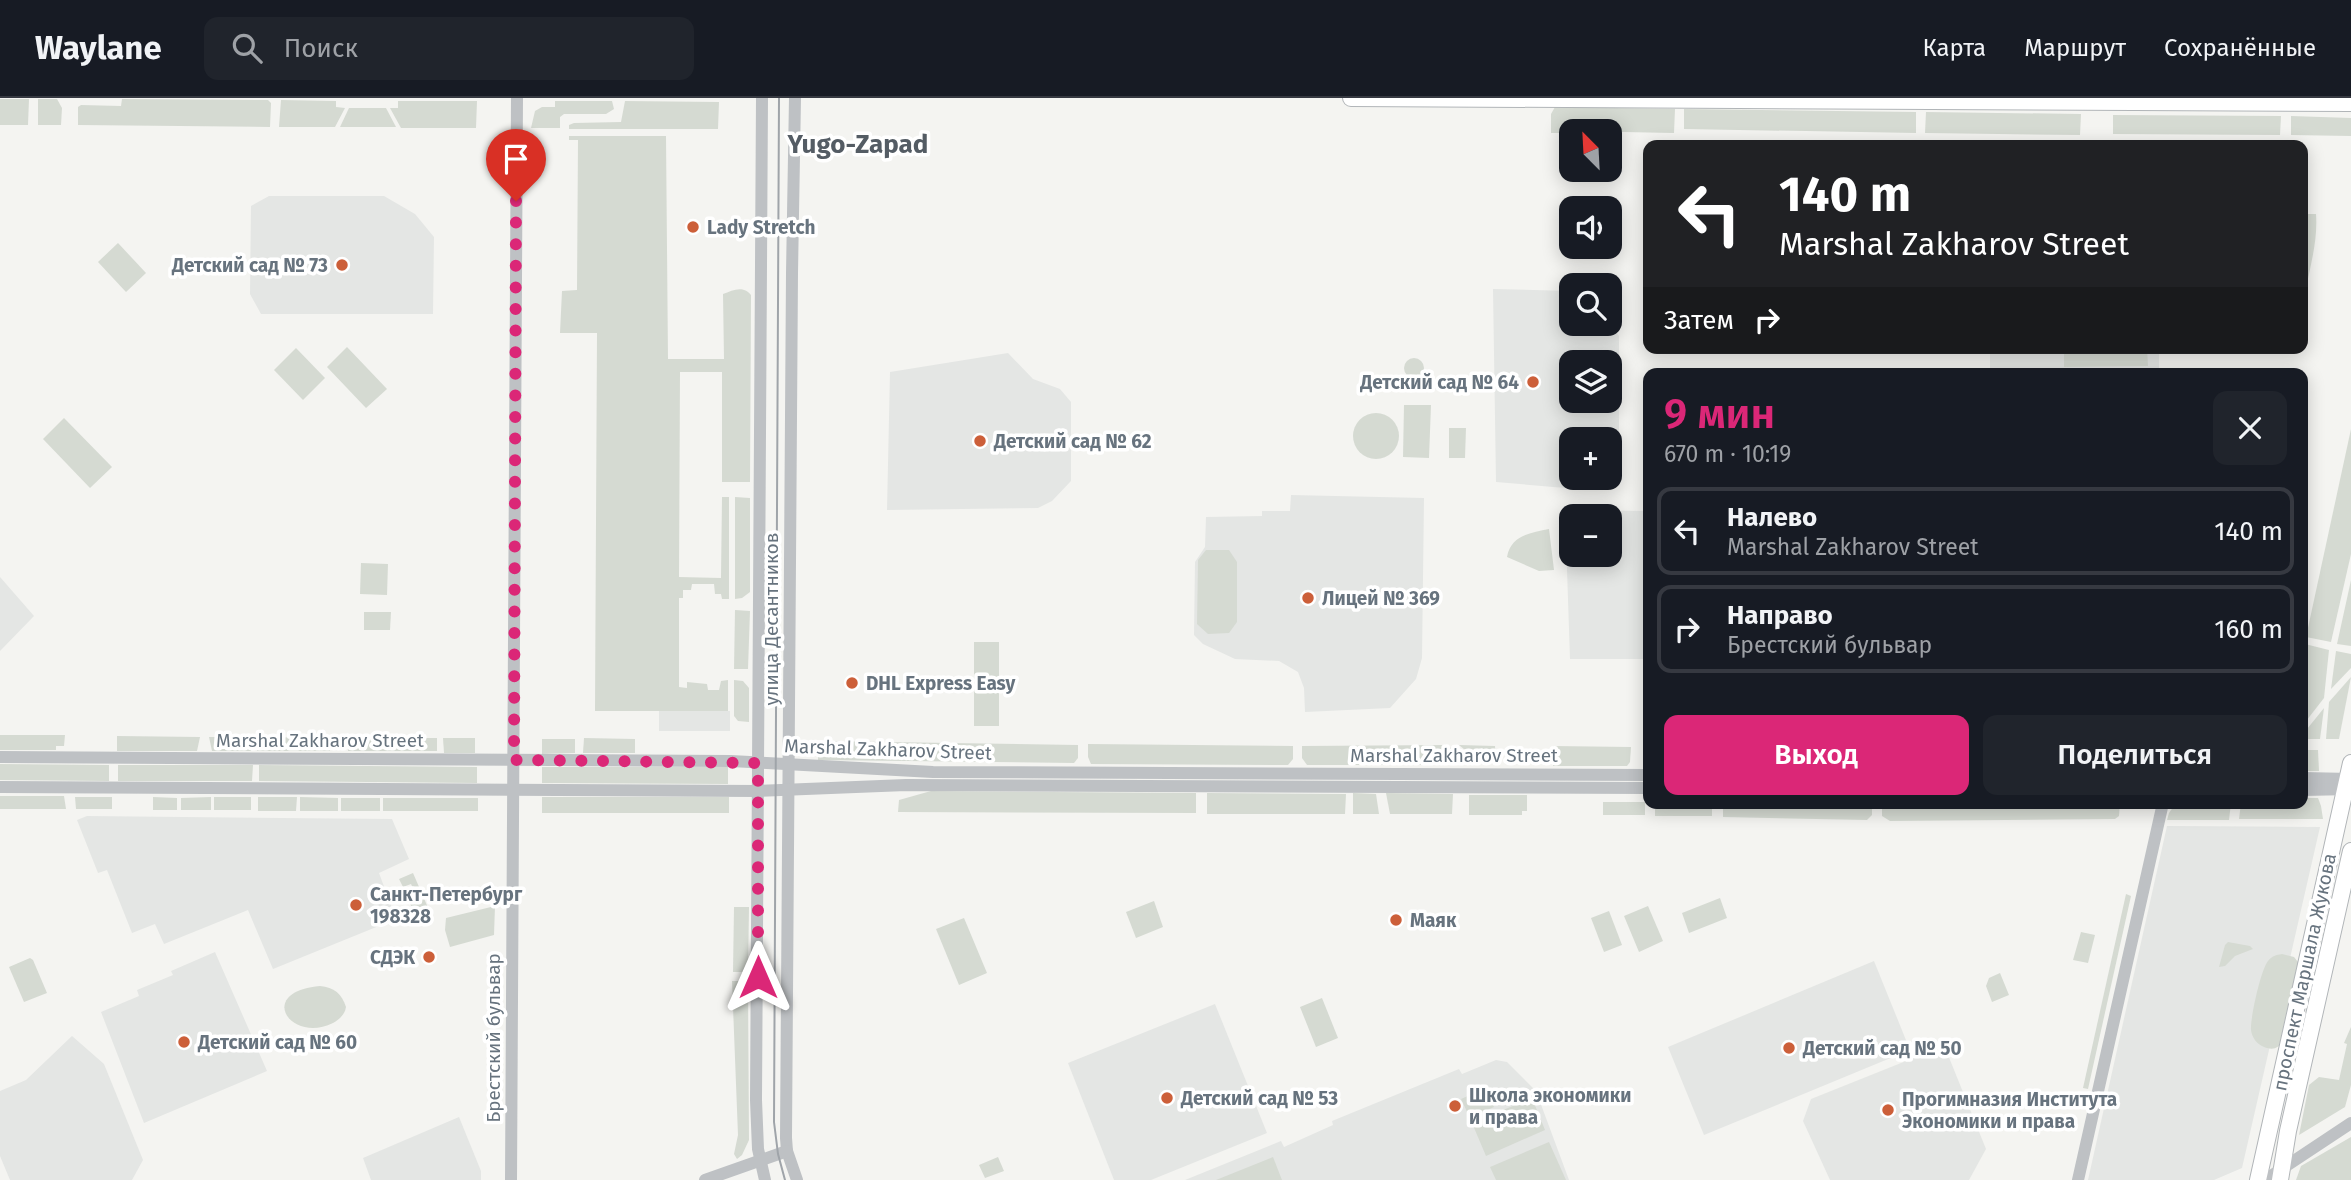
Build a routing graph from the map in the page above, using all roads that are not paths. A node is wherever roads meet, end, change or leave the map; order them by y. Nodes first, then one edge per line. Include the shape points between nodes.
1 (517, 98) edge
2 (762, 98) edge
3 (795, 98) edge
4 (1351, 98) edge
5 (1366, 98) edge
6 (2351, 103) edge
7 (0, 758) edge
8 (514, 760) junction
9 (758, 763) junction
10 (789, 765) junction
11 (1643, 775) edge
12 (2308, 778) edge
13 (2349, 780) edge
14 (0, 787) edge
15 (1643, 788) edge
16 (515, 789) junction
17 (2308, 789) edge
18 (789, 790) junction
19 (758, 791) junction
20 (2161, 809) edge
21 (2351, 850) edge
22 (2351, 1123) edge
23 (787, 1151) junction
24 (759, 1160) junction
25 (2271, 1177) edge
26 (511, 1180) edge
27 (705, 1180) edge
28 (765, 1180) edge
29 (797, 1180) edge
30 (2078, 1180) edge

1 - 8 street, Брестский бульвар
2 - 9 street, улица Десантников
3 - 10 street, улица Десантников
4 - 5 main road
5 - 6 main road
7 - 8 street, Marshal Zakharov Street
8 - 9 street, Marshal Zakharov Street
8 - 16 street, Брестский бульвар
9 - 10 street, Marshal Zakharov Street
9 - 19 street, улица Десантников
10 - 11 street, Marshal Zakharov Street via 933,772
10 - 18 street, улица Десантников
12 - 13 street
13 - 17 street
13 - 25 main road, проспект Маршала Жукова
14 - 16 street, Marshal Zakharov Street
15 - 18 street, Marshal Zakharov Street via 906,785
16 - 19 street, Marshal Zakharov Street
16 - 26 street, Брестский бульвар
18 - 19 street, Marshal Zakharov Street
18 - 23 street, улица Десантников
19 - 24 street, улица Десантников
20 - 30 street
21 - 25 main road, проспект Маршала Жукова via 2288,1131
22 - 25 street
23 - 24 street
23 - 29 street, улица Десантников
24 - 27 street
24 - 28 street, улица Десантников

